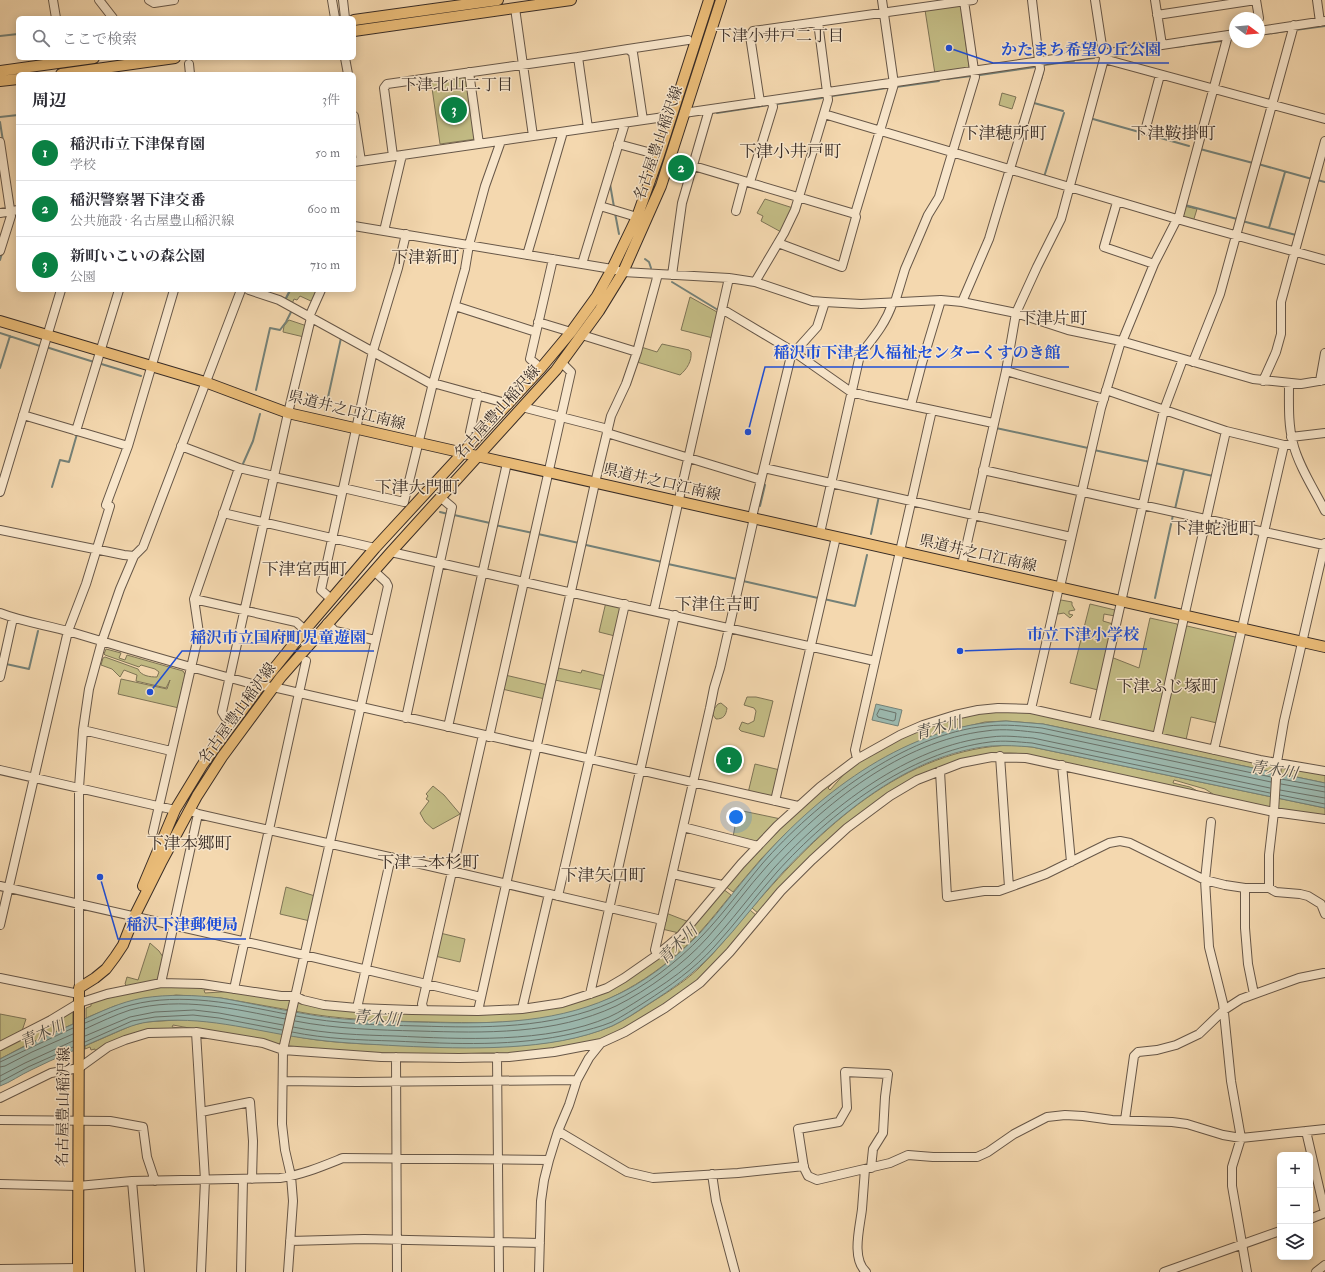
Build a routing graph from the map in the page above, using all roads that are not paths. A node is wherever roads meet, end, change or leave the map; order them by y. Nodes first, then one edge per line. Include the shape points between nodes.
1 (53, 0) edge
2 (99, 0) edge
3 (149, 0) edge
4 (174, 0) edge
5 (332, 0) edge
6 (343, 0) edge
7 (498, 0) edge
8 (571, 0) edge
9 (708, 0) edge
10 (720, 0) edge
11 (882, 0) edge
12 (972, 0) edge
13 (1032, 0) edge
14 (1095, 0) edge
15 (1155, 0) edge
16 (1256, 0) edge
17 (1317, 0) edge
18 (964, 1) junction
19 (515, 8) junction
20 (1258, 12) edge
21 (884, 13) junction
22 (1157, 15) junction
23 (56, 16) edge
24 (112, 16) edge
25 (335, 16) edge
26 (345, 16) edge
27 (356, 20) edge
28 (1322, 21) edge
29 (818, 22) junction
30 (1294, 26) junction
31 (1265, 29) edge
32 (356, 31) edge
33 (1229, 35) edge
34 (688, 40) dead end
35 (1229, 44) edge
36 (1162, 45) junction
37 (628, 49) junction
38 (1103, 55) junction
39 (578, 56) junction
40 (61, 60) edge
41 (165, 60) edge
42 (345, 60) edge
43 (1039, 62) junction
44 (189, 64) dead end
45 (523, 64) junction
46 (115, 70) edge
47 (0, 71) edge
48 (974, 71) junction
49 (88, 72) edge
50 (190, 72) edge
51 (348, 72) edge
52 (469, 72) junction
53 (1160, 75) junction
54 (16, 79) edge
55 (0, 81) edge
56 (894, 83) junction
57 (1214, 89) junction
58 (827, 92) junction
59 (772, 101) junction
60 (760, 102) junction
61 (1272, 105) junction
62 (709, 110) junction
63 (684, 113) junction
64 (824, 114) junction
65 (671, 116) junction
66 (1325, 119) edge
67 (643, 120) junction
68 (625, 123) junction
69 (588, 128) junction
70 (880, 131) junction
71 (1145, 131) dead end
72 (563, 132) junction
73 (533, 136) junction
74 (356, 138) edge
75 (501, 141) junction
76 (1325, 141) edge
77 (0, 142) edge
78 (479, 144) junction
79 (618, 144) junction
80 (952, 152) junction
81 (402, 155) junction
82 (658, 155) junction
83 (393, 156) junction
84 (670, 159) junction
85 (358, 161) edge
86 (693, 166) junction
87 (1010, 169) junction
88 (747, 182) junction
89 (1070, 187) junction
90 (799, 197) junction
91 (1118, 202) junction
92 (600, 206) junction
93 (14, 211) edge
94 (736, 211) dead end
95 (0, 213) edge
96 (855, 214) junction
97 (637, 217) junction
98 (1178, 219) junction
99 (356, 226) edge
100 (384, 231) junction
101 (406, 234) junction
102 (1236, 235) junction
103 (778, 243) junction
104 (469, 245) junction
105 (0, 251) edge
106 (1295, 252) junction
107 (527, 255) junction
108 (553, 259) junction
109 (1325, 260) edge
110 (582, 264) junction
111 (1154, 264) junction
112 (612, 269) junction
113 (623, 272) junction
114 (658, 274) junction
115 (672, 275) junction
116 (729, 278) junction
117 (754, 282) junction
118 (60, 292) edge
119 (118, 292) edge
120 (173, 292) edge
121 (240, 292) edge
122 (255, 292) edge
123 (320, 292) edge
124 (941, 300) junction
125 (825, 302) junction
126 (894, 302) junction
127 (962, 302) junction
128 (455, 306) junction
129 (722, 309) junction
130 (1016, 313) junction
131 (310, 317) junction
132 (0, 322) edge
133 (538, 322) junction
134 (536, 332) junction
135 (571, 332) junction
136 (48, 335) junction
137 (582, 335) junction
138 (1122, 342) junction
139 (100, 351) junction
140 (373, 351) junction
141 (637, 352) junction
142 (794, 352) junction
143 (1325, 353) edge
144 (1183, 359) junction
145 (562, 362) junction
146 (1193, 362) junction
147 (151, 366) junction
148 (541, 368) junction
149 (1006, 372) junction
150 (1263, 381) junction
151 (1322, 381) edge
152 (206, 382) junction
153 (433, 384) junction
154 (1289, 384) junction
155 (851, 392) junction
156 (1105, 394) junction
157 (478, 395) junction
158 (509, 404) junction
159 (911, 405) junction
160 (522, 407) junction
161 (932, 410) junction
162 (1164, 410) junction
163 (288, 413) junction
164 (23, 415) junction
165 (561, 416) junction
166 (994, 423) junction
167 (355, 428) junction
168 (76, 431) junction
169 (608, 431) junction
170 (1226, 431) junction
171 (470, 432) dead end
172 (1325, 432) edge
173 (1292, 441) junction
174 (419, 443) junction
175 (1284, 445) junction
176 (128, 446) junction
177 (181, 446) junction
178 (463, 453) junction
179 (477, 456) junction
180 (689, 458) junction
181 (507, 463) junction
182 (239, 468) junction
183 (764, 468) junction
184 (983, 470) junction
185 (549, 472) junction
186 (274, 476) junction
187 (761, 480) junction
188 (595, 483) junction
189 (831, 483) junction
190 (342, 490) junction
191 (1082, 491) junction
192 (0, 492) edge
193 (440, 497) junction
194 (679, 501) junction
195 (911, 501) junction
196 (1143, 505) junction
197 (1325, 511) edge
198 (223, 513) junction
199 (973, 515) junction
200 (753, 518) junction
201 (1206, 519) junction
202 (264, 522) junction
203 (0, 530) edge
204 (1264, 532) junction
205 (820, 533) junction
206 (836, 537) junction
207 (1071, 537) junction
208 (332, 538) junction
209 (1325, 544) edge
210 (375, 548) junction
211 (97, 549) junction
212 (900, 551) junction
213 (391, 552) junction
214 (134, 556) junction
215 (440, 562) junction
216 (962, 565) junction
217 (374, 571) junction
218 (482, 572) junction
219 (525, 581) junction
220 (1059, 587) junction
221 (571, 592) junction
222 (194, 599) junction
223 (331, 599) junction
224 (1121, 601) junction
225 (624, 604) junction
226 (245, 610) junction
227 (654, 610) junction
228 (0, 613) edge
229 (675, 615) junction
230 (1184, 615) junction
231 (13, 618) junction
232 (327, 623) junction
233 (729, 628) junction
234 (1242, 628) junction
235 (305, 630) junction
236 (68, 631) junction
237 (375, 640) junction
238 (102, 642) junction
239 (1302, 642) junction
240 (811, 646) junction
241 (1325, 647) edge
242 (306, 661) dead end
243 (875, 661) junction
244 (191, 667) junction
245 (0, 677) edge
246 (230, 678) junction
247 (260, 686) junction
248 (273, 687) junction
249 (298, 693) junction
250 (360, 707) junction
251 (1031, 709) junction
252 (406, 718) junction
253 (232, 722) junction
254 (1094, 723) junction
255 (448, 727) junction
256 (83, 730) junction
257 (486, 736) junction
258 (1157, 737) junction
259 (537, 747) junction
260 (1214, 750) junction
261 (171, 751) junction
262 (1000, 756) junction
263 (589, 759) junction
264 (857, 759) junction
265 (1277, 763) junction
266 (1062, 765) junction
267 (0, 770) edge
268 (640, 771) junction
269 (940, 771) junction
270 (1325, 771) edge
271 (34, 778) junction
272 (693, 783) junction
273 (79, 788) junction
274 (775, 801) junction
275 (158, 806) junction
276 (798, 806) junction
277 (175, 810) junction
278 (1274, 810) junction
279 (194, 812) junction
280 (1325, 819) edge
281 (1211, 822) dead end
282 (683, 827) junction
283 (269, 830) junction
284 (153, 832) dead end
285 (329, 843) junction
286 (758, 846) junction
287 (391, 857) junction
288 (1071, 862) junction
289 (452, 872) junction
290 (673, 874) junction
291 (1205, 880) junction
292 (506, 884) junction
293 (722, 885) junction
294 (4, 887) edge
295 (1010, 887) junction
296 (1245, 888) junction
297 (1269, 888) junction
298 (548, 894) junction
299 (558, 896) junction
300 (1323, 901) edge
301 (78, 904) junction
302 (610, 908) junction
303 (1325, 914) edge
304 (134, 917) junction
305 (662, 920) junction
306 (0, 925) edge
307 (174, 925) junction
308 (245, 941) junction
309 (304, 955) junction
310 (657, 955) junction
311 (366, 970) junction
312 (1325, 974) edge
313 (0, 978) edge
314 (161, 983) junction
315 (427, 984) junction
316 (234, 989) junction
317 (590, 994) junction
318 (1254, 994) junction
319 (481, 997) junction
320 (79, 998) junction
321 (294, 998) junction
322 (357, 1008) junction
323 (522, 1009) junction
324 (424, 1010) junction
325 (1224, 1010) junction
326 (478, 1011) junction
327 (196, 1032) junction
328 (601, 1043) junction
329 (0, 1046) edge
330 (284, 1048) junction
331 (396, 1057) junction
332 (497, 1057) junction
333 (79, 1065) junction
334 (498, 1080) junction
335 (576, 1080) junction
336 (284, 1081) junction
337 (397, 1081) junction
338 (0, 1098) edge
339 (201, 1112) junction
340 (0, 1120) edge
341 (78, 1120) junction
342 (1125, 1120) junction
343 (1325, 1129) edge
344 (1306, 1131) junction
345 (558, 1132) junction
346 (1241, 1138) junction
347 (397, 1159) junction
348 (499, 1160) junction
349 (550, 1160) junction
350 (804, 1166) junction
351 (868, 1168) junction
352 (712, 1174) junction
353 (291, 1176) junction
354 (243, 1179) junction
355 (252, 1179) junction
356 (205, 1180) junction
357 (155, 1181) junction
358 (132, 1182) junction
359 (0, 1184) edge
360 (78, 1186) junction
361 (1325, 1213) edge
362 (1313, 1218) edge
363 (1277, 1232) edge
364 (397, 1240) junction
365 (290, 1241) junction
366 (499, 1242) junction
367 (540, 1243) junction
368 (1242, 1243) junction
369 (1325, 1265) edge
370 (0, 1269) edge
371 (78, 1270) edge
372 (140, 1272) edge
373 (201, 1272) edge
374 (241, 1272) edge
375 (288, 1272) edge
376 (397, 1272) edge
377 (499, 1272) edge
378 (540, 1272) edge
379 (735, 1272) edge
380 (866, 1272) edge
381 (1164, 1272) edge
382 (1247, 1272) edge
383 (1316, 1272) edge

1 - 23 street
2 - 24 street
3 - 4 street via 154,3
5 - 25 street
6 - 26 street
7 - 27 main road
8 - 19 main road
9 - 65 main road, 名古屋豊山稲沢線
10 - 63 main road, 名古屋豊山稲沢線
11 - 21 street
12 - 18 street
13 - 43 street
14 - 38 street
15 - 22 street
16 - 20 street
16 - 22 street
17 - 28 street
18 - 21 street
18 - 48 street
19 - 32 main road
19 - 45 street
21 - 29 street
21 - 56 street
22 - 36 street
28 - 30 street
29 - 58 street
29 - 60 street via 753,31 750,36
30 - 31 street
30 - 61 street
33 - 36 street
34 - 37 street
35 - 57 street
36 - 38 street
37 - 39 street
37 - 67 street via 632,53
38 - 43 street
38 - 53 street
38 - 89 street
39 - 45 street
39 - 69 street
40 - 47 main road
41 - 46 main road
42 - 51 street
43 - 48 street
43 - 87 street via 1040,69
44 - 50 street
45 - 52 street
45 - 73 street
46 - 49 main road
48 - 56 street
48 - 80 street via 975,78
52 - 78 street
52 - 83 street via 387,84 384,88
53 - 57 street
53 - 71 street
54 - 55 main road
56 - 58 street
56 - 70 street
57 - 61 street
57 - 98 street
58 - 59 street
58 - 64 street via 828,100
59 - 60 street
59 - 88 street via 773,107
60 - 62 street
61 - 66 street
61 - 102 street
62 - 63 street
62 - 86 street
63 - 84 main road, 名古屋豊山稲沢線
64 - 70 street
64 - 90 street
65 - 67 street
65 - 82 main road, 名古屋豊山稲沢線
67 - 68 street
68 - 69 street
68 - 79 street
69 - 72 street
70 - 80 street
70 - 96 street
72 - 73 street
72 - 107 street
73 - 75 street
74 - 85 street
75 - 78 street
75 - 104 street via 485,186
76 - 106 street
77 - 93 street
78 - 81 street
79 - 82 street
79 - 92 street
80 - 87 street
80 - 126 street via 939,197 928,215
81 - 83 street
81 - 100 street
82 - 97 main road, 名古屋豊山稲沢線
83 - 85 street
84 - 86 street
84 - 113 main road, 名古屋豊山稲沢線
86 - 88 street
86 - 115 street via 682,203
87 - 89 street
87 - 127 street via 989,239
88 - 90 street
88 - 94 street
89 - 91 street
89 - 130 street via 1061,219
90 - 96 street
90 - 103 street via 796,210
91 - 98 street
91 - 111 street via 1104,247
92 - 97 street
92 - 110 street
93 - 95 street
93 - 105 street via 10,216
96 - 103 street via 842,267
97 - 112 main road, 名古屋豊山稲沢線
98 - 102 street
98 - 111 street
99 - 100 street
100 - 101 street
101 - 104 street
101 - 140 street
102 - 106 street
102 - 146 street via 1220,294
103 - 117 street
104 - 107 street
104 - 128 street
106 - 109 street
106 - 150 street via 1281,302 1281,334
107 - 108 street
108 - 110 street
108 - 133 street
110 - 112 street
111 - 138 street
112 - 113 street
112 - 135 main road, 名古屋豊山稲沢線 via 587,312
113 - 114 street
113 - 137 main road, 名古屋豊山稲沢線
114 - 115 street
114 - 141 street
115 - 116 street
116 - 117 street
116 - 129 street
117 - 125 street
118 - 136 street
119 - 139 street
120 - 147 street
121 - 152 street
122 - 131 street via 279,300
123 - 131 street
124 - 126 street
124 - 127 street
124 - 159 street
125 - 126 street
125 - 142 street via 817,327
126 - 155 street via 877,335 860,355
127 - 130 street
128 - 134 street
128 - 153 street
129 - 142 street
129 - 180 street
130 - 138 street via 1068,330
130 - 149 street
131 - 140 street
131 - 163 street
132 - 136 main road, 県道井之口江南線
133 - 134 street
133 - 135 street
134 - 148 street via 530,359
135 - 148 main road, 名古屋豊山稲沢線
136 - 139 main road, 県道井之口江南線
136 - 164 street
137 - 141 street
137 - 145 main road, 名古屋豊山稲沢線
138 - 144 street
138 - 156 street
139 - 147 main road, 県道井之口江南線
139 - 168 street
140 - 153 street
140 - 167 street
141 - 169 street via 611,416
142 - 155 street
142 - 183 street
143 - 151 street
144 - 146 street
144 - 162 street
145 - 160 main road, 名古屋豊山稲沢線
145 - 165 street via 571,372
146 - 150 street
147 - 152 main road, 県道井之口江南線
147 - 176 street
148 - 158 main road, 名古屋豊山稲沢線
149 - 156 street
149 - 166 street
150 - 154 street
151 - 154 street
152 - 163 main road, 県道井之口江南線
152 - 177 street
153 - 157 street
153 - 174 street
154 - 173 street via 1289,426
155 - 159 street
155 - 189 street
156 - 162 street
156 - 191 street
157 - 158 street
157 - 171 street
158 - 178 main road, 名古屋豊山稲沢線
159 - 161 street
160 - 165 street
160 - 179 main road, 名古屋豊山稲沢線
161 - 166 street
161 - 195 street
162 - 170 street
162 - 196 street
163 - 167 main road, 県道井之口江南線
163 - 186 street
164 - 168 street
164 - 192 street
165 - 169 street
165 - 185 street
166 - 184 street
167 - 174 main road, 県道井之口江南線
167 - 190 street
168 - 176 street
169 - 180 street
169 - 188 street
170 - 175 street
170 - 201 street
172 - 173 street
173 - 175 street
173 - 197 street
174 - 178 main road, 県道井之口江南線
174 - 190 street via 404,502
175 - 204 street
176 - 211 street via 106,505 110,506
177 - 182 street
177 - 214 street via 143,547
178 - 179 main road, 県道井之口江南線
178 - 210 main road, 名古屋豊山稲沢線
179 - 181 main road, 県道井之口江南線
179 - 193 main road, 名古屋豊山稲沢線
180 - 187 street
180 - 194 street
181 - 185 main road, 県道井之口江南線
181 - 218 street
182 - 186 street
182 - 198 street
183 - 187 street
183 - 189 street
184 - 191 street
184 - 199 street
185 - 188 main road, 県道井之口江南線
185 - 219 street
186 - 190 street
186 - 202 street
187 - 200 street
188 - 194 main road, 県道井之口江南線
188 - 221 street
189 - 195 street
189 - 205 street
190 - 208 street
191 - 196 street
191 - 207 street
193 - 213 main road, 名古屋豊山稲沢線
193 - 215 street via 452,507
194 - 200 main road, 県道井之口江南線
194 - 227 street
195 - 199 street
195 - 212 street
196 - 201 street
196 - 224 street
198 - 202 street
198 - 222 street
199 - 207 street
199 - 216 street
200 - 205 main road, 県道井之口江南線
200 - 233 street
201 - 204 street
201 - 230 street
202 - 208 street
202 - 226 street
203 - 211 street
204 - 209 street
204 - 234 street
205 - 206 main road, 県道井之口江南線
206 - 212 main road, 県道井之口江南線
206 - 240 street
207 - 220 street
208 - 210 street
208 - 223 street via 321,590
209 - 239 street
210 - 223 main road, 名古屋豊山稲沢線
211 - 214 street
211 - 236 street
212 - 216 main road, 県道井之口江南線
212 - 243 street
213 - 215 street
213 - 217 main road, 名古屋豊山稲沢線
214 - 238 street
215 - 218 street
215 - 252 street
216 - 220 main road, 県道井之口江南線
217 - 232 main road, 名古屋豊山稲沢線
217 - 237 street via 388,586
218 - 219 street
218 - 255 street
219 - 221 street
219 - 257 street
220 - 224 main road, 県道井之口江南線
220 - 251 street
221 - 225 street
221 - 259 street
222 - 226 street
222 - 244 street via 199,633
223 - 235 main road, 名古屋豊山稲沢線
224 - 230 main road, 県道井之口江南線
224 - 254 street
225 - 227 street
225 - 263 street
226 - 235 street via 296,622
226 - 246 street
227 - 229 street
228 - 231 street
229 - 233 street
229 - 268 street
230 - 234 main road, 県道井之口江南線
230 - 258 street
231 - 236 street
231 - 245 street
232 - 237 street via 335,631
232 - 248 main road, 名古屋豊山稲沢線
233 - 240 street
233 - 272 street
234 - 239 main road, 県道井之口江南線
234 - 260 street
235 - 247 main road, 名古屋豊山稲沢線
236 - 238 street
236 - 271 street
237 - 250 street
238 - 244 street
238 - 256 street via 89,689
239 - 241 main road, 県道井之口江南線
239 - 265 street
240 - 243 street
240 - 274 street
242 - 249 street
243 - 264 street via 855,750
244 - 246 street
244 - 261 street
246 - 247 street
246 - 253 street via 222,712
247 - 248 street
247 - 253 main road, 名古屋豊山稲沢線
248 - 249 street
248 - 279 main road, 名古屋豊山稲沢線 via 222,757
249 - 250 street
249 - 283 street
250 - 252 street
250 - 285 street
251 - 254 street
251 - 264 street via 998,708 955,715 900,735
252 - 255 street
253 - 277 main road, 名古屋豊山稲沢線
254 - 258 street
255 - 257 street
256 - 261 street
256 - 273 street
257 - 259 street
257 - 289 street
258 - 260 street
259 - 263 street
259 - 292 street
260 - 265 street
261 - 275 street
262 - 266 street
262 - 269 street via 962,763
262 - 295 street
263 - 268 street
263 - 299 street
264 - 276 street
265 - 270 street
265 - 278 street
266 - 278 street
266 - 288 street
267 - 271 street
268 - 272 street
268 - 302 street
269 - 295 street via 946,897 999,891
269 - 328 street via 890,796 847,828 781,891 730,952 700,983 652,1016
271 - 273 street
271 - 294 street
272 - 274 street
272 - 282 street
273 - 275 street
273 - 301 street
274 - 276 street
275 - 277 street
275 - 284 street
276 - 286 street
277 - 304 main road, 名古屋豊山稲沢線 via 135,906
278 - 280 street
278 - 297 street via 1269,855
279 - 283 street
279 - 304 main road, 名古屋豊山稲沢線
279 - 307 street
281 - 291 street
282 - 286 street
282 - 290 street
283 - 285 street
283 - 308 street
285 - 287 street
285 - 309 street
286 - 293 street
287 - 289 street
287 - 311 street
288 - 291 street via 1109,843 1120,841 1130,843
288 - 295 street
289 - 292 street
289 - 315 street
290 - 293 street
290 - 305 street
291 - 296 street
291 - 325 street via 1208,947
292 - 298 street
292 - 319 street
293 - 310 street via 681,935
294 - 301 street
294 - 306 street
296 - 297 street
296 - 318 street via 1248,964
297 - 300 street via 1276,892 1300,894
298 - 299 street
298 - 323 street
299 - 302 street
300 - 303 street
301 - 304 street
301 - 320 street
302 - 305 street
302 - 317 street
304 - 307 street
304 - 320 main road, 名古屋豊山稲沢線 via 123,945 115,957
305 - 310 street via 655,950
307 - 308 street
307 - 314 street
308 - 309 street
308 - 316 street
309 - 311 street
309 - 321 street
310 - 317 street via 607,988
311 - 315 street
311 - 322 street
312 - 318 street via 1299,978
313 - 320 street
314 - 316 street via 202,984
314 - 320 street
315 - 319 street
315 - 324 street via 422,1004
316 - 321 street
317 - 323 street via 562,1003
318 - 325 street
319 - 326 street
320 - 329 street via 51,1020
320 - 333 main road, 名古屋豊山稲沢線
321 - 322 street via 324,1005
321 - 330 street
322 - 324 street
323 - 326 street
324 - 326 street
325 - 342 street via 1199,1034 1176,1045 1138,1052 1134,1056
325 - 346 street via 1231,1081
327 - 330 street
327 - 333 street via 148,1033 108,1047
327 - 339 street
328 - 332 street via 554,1052
328 - 335 street
330 - 331 street
330 - 336 street
331 - 332 street
331 - 337 street
332 - 334 street
333 - 338 street via 51,1073
333 - 341 main road, 名古屋豊山稲沢線
334 - 335 street
334 - 337 street
334 - 348 street
335 - 345 street
336 - 337 street
336 - 353 street via 282,1124
337 - 347 street
339 - 355 street via 250,1102
339 - 356 street
340 - 341 street
341 - 357 street via 110,1121 143,1128 146,1156
341 - 360 main road, 名古屋豊山稲沢線
342 - 346 street via 1187,1124
342 - 351 street via 1066,1115 1047,1117 977,1157 908,1155 890,1163
343 - 344 street
344 - 346 street
344 - 361 street
345 - 349 street
345 - 352 street via 627,1172 641,1176 670,1178
346 - 368 street via 1232,1167 1232,1186
347 - 348 street
347 - 353 street via 343,1158
347 - 364 street
348 - 349 street
348 - 366 street
349 - 367 street via 541,1201
350 - 351 street via 808,1176 817,1180
350 - 351 street via 798,1129 839,1122 847,1108 846,1072 888,1074 883,1133 873,1149
350 - 352 street
351 - 380 street via 857,1237 860,1263
352 - 379 street via 716,1201
353 - 355 street
353 - 365 street via 293,1201
354 - 355 street
354 - 356 street
354 - 374 street
356 - 357 street
356 - 373 street
357 - 358 street
358 - 360 street
358 - 372 street
359 - 360 street
360 - 371 main road, 名古屋豊山稲沢線
361 - 362 street
363 - 368 street
364 - 365 street
364 - 366 street
364 - 376 street
365 - 375 street
366 - 367 street
366 - 377 street
367 - 378 street
368 - 381 street
368 - 382 street
369 - 383 street
370 - 371 street

